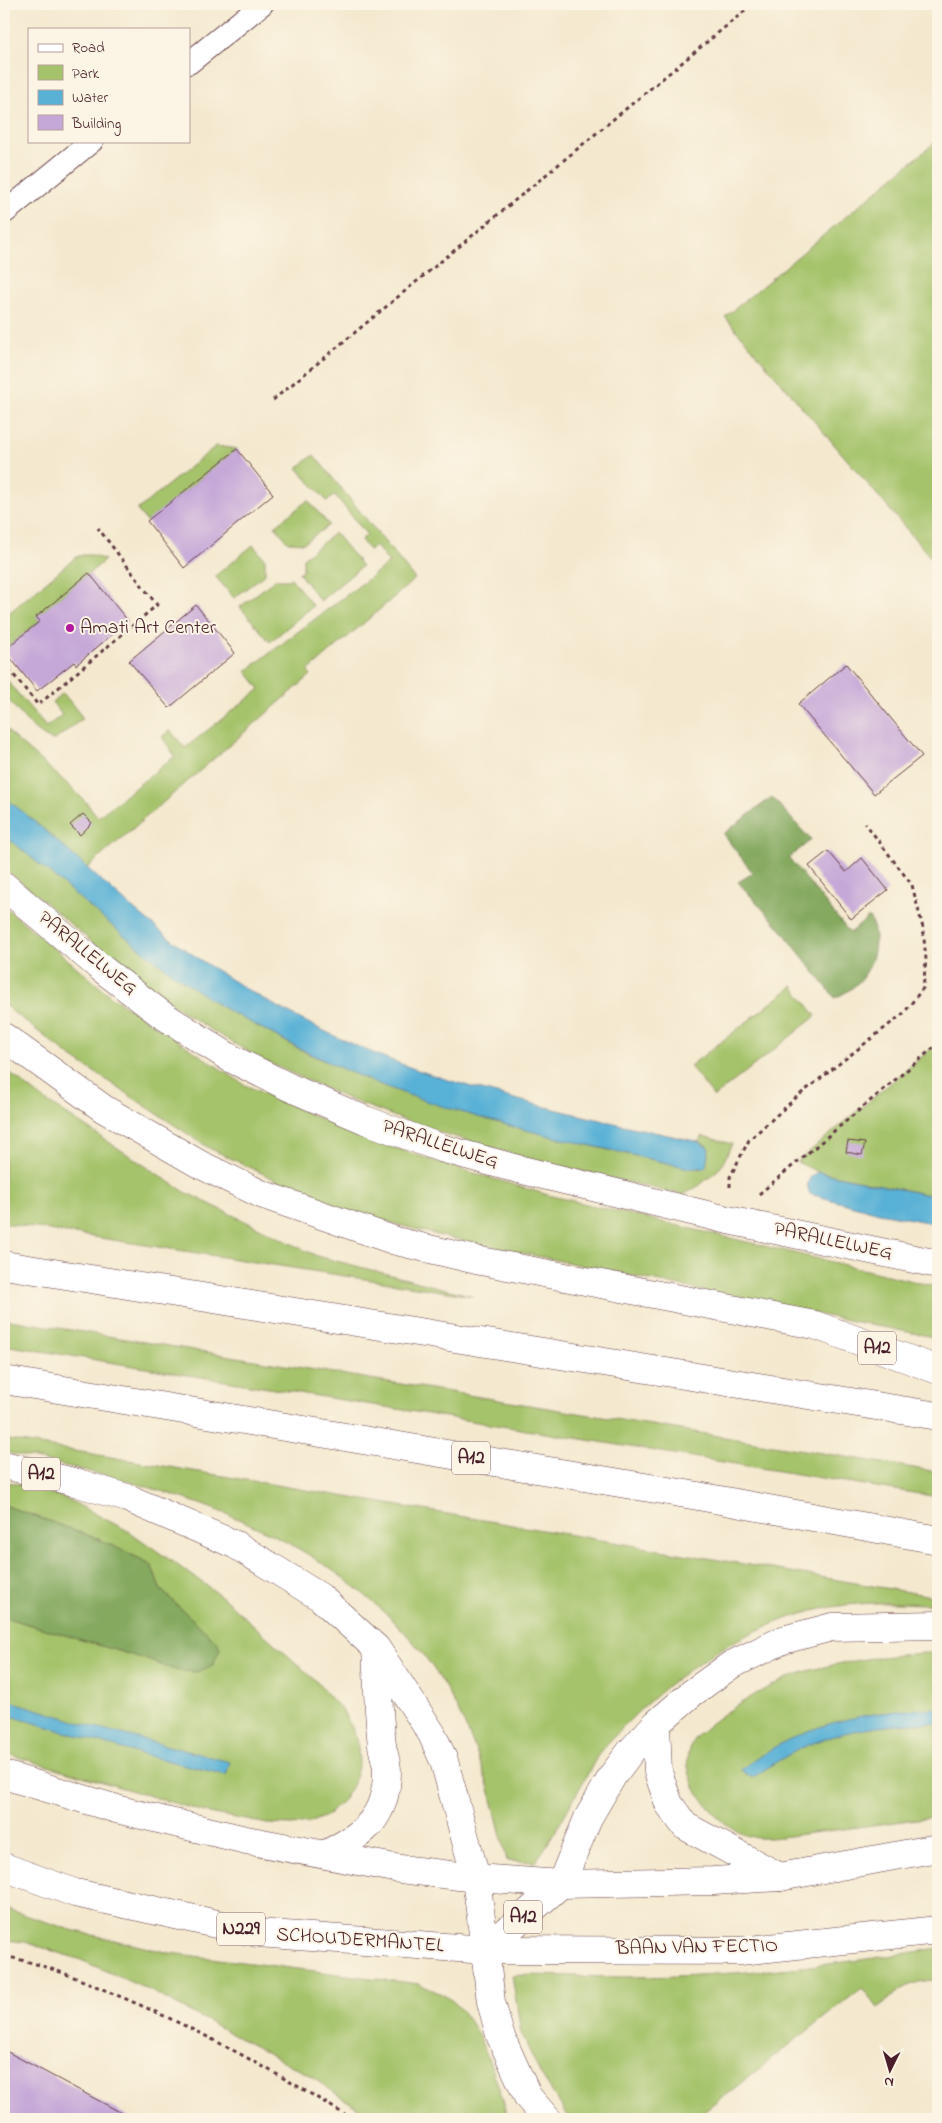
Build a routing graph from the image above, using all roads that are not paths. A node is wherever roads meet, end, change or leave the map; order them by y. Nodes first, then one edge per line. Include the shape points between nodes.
1 (262, 4) edge
2 (190, 62) edge
3 (91, 142) edge
4 (4, 213) edge
5 (4, 886) edge
6 (4, 1037) edge
7 (938, 1264) edge
8 (4, 1265) edge
9 (938, 1370) edge
10 (4, 1380) edge
11 (938, 1416) edge
12 (4, 1465) edge
13 (938, 1540) edge
14 (938, 1625) edge
15 (376, 1648) junction
16 (656, 1724) junction
17 (4, 1775) edge
18 (938, 1848) edge
19 (326, 1854) junction
20 (4, 1867) edge
21 (780, 1877) junction
22 (476, 1878) junction
23 (561, 1884) junction
24 (938, 1930) edge
25 (485, 1950) junction
26 (547, 2119) edge

1 - 2 lane
3 - 4 lane
5 - 7 main road, PARALLELWEG via 161,1014 230,1058 365,1120 441,1148 510,1167 728,1220
6 - 9 main road, A12 via 104,1109 199,1164 261,1194 305,1210 396,1241 476,1260 815,1325
8 - 11 main road
10 - 13 main road, A12 via 698,1496
12 - 15 main road, A12 via 127,1498 236,1545 320,1597
14 - 16 main road, A12 via 832,1627 783,1640 731,1665
15 - 19 main road via 382,1746 387,1770 383,1800 366,1829 350,1842
15 - 22 main road, A12 via 432,1734 444,1761
16 - 21 main road via 658,1772 669,1804 686,1826
16 - 23 main road, A12 via 631,1751 599,1798
17 - 19 main road via 120,1810 246,1840
18 - 21 main road
19 - 22 main road via 400,1869
20 - 25 main road, SCHOUDERMANTEL / N229 via 75,1893 258,1933
21 - 23 main road
22 - 23 main road
22 - 25 main road
23 - 25 main road, A12
24 - 25 main road, BAAN VAN FECTIO via 740,1951
25 - 26 main road via 491,2002 500,2035 528,2097

